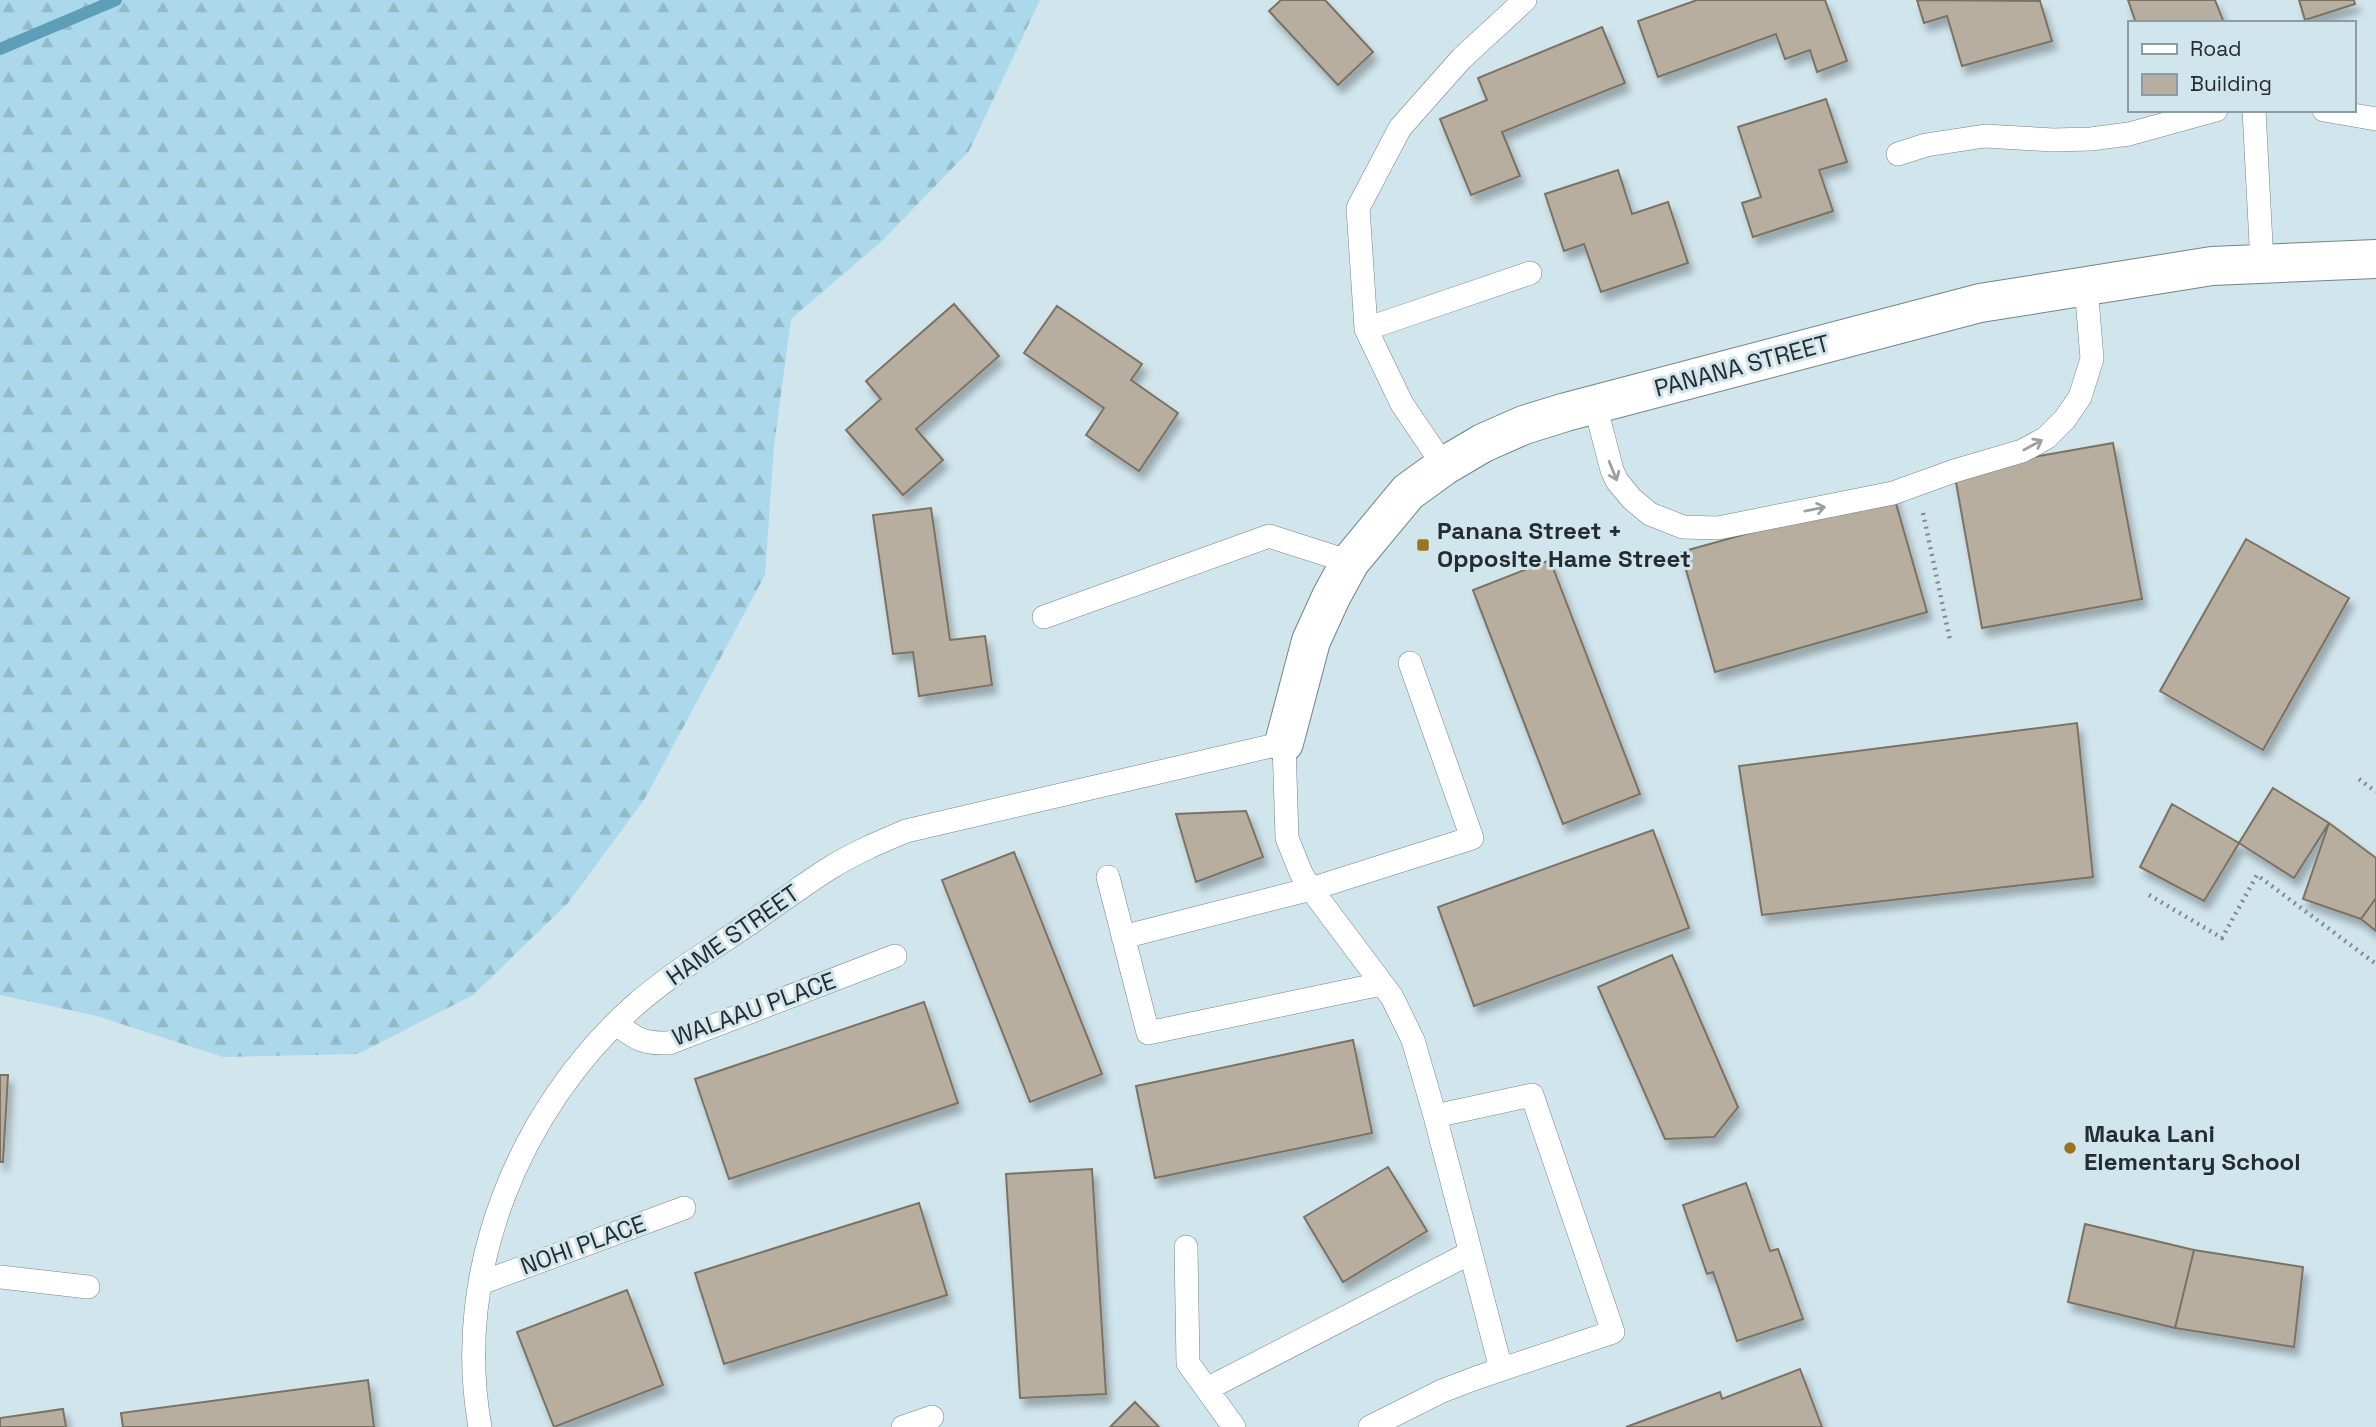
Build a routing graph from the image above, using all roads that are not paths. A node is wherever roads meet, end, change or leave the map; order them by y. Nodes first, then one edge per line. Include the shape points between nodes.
1 (1525, 0) edge
2 (2209, 112) edge
3 (2254, 112) edge
4 (2336, 112) edge
5 (2376, 119) edge
6 (1898, 154) dead end
7 (2376, 258) edge
8 (2262, 263) junction
9 (1530, 273) dead end
10 (2086, 286) junction
11 (1366, 330) junction
12 (1595, 405) junction
13 (1444, 466) junction
14 (1350, 562) junction
15 (1044, 617) dead end
16 (1410, 663) dead end
17 (1284, 743) junction
18 (1108, 877) dead end
19 (1311, 889) junction
20 (1123, 937) junction
21 (895, 956) dead end
22 (1381, 984) junction
23 (616, 1024) junction
24 (1435, 1116) junction
25 (684, 1208) dead end
26 (1186, 1247) dead end
27 (1470, 1253) junction
28 (0, 1277) edge
29 (481, 1283) junction
30 (88, 1287) dead end
31 (1501, 1369) junction
32 (1207, 1389) junction
33 (932, 1417) dead end
34 (480, 1427) edge
35 (903, 1427) edge
36 (1234, 1427) edge
37 (1370, 1427) edge

1 - 11 lane via 1462,58 1399,128 1358,208
2 - 6 lane via 2129,134 2053,140 1985,136 1936,142
3 - 8 lane
4 - 5 lane
7 - 8 street, PANANA STREET
8 - 10 street, PANANA STREET via 2212,266
9 - 11 lane
10 - 12 street, PANANA STREET via 1980,303
12 -> 10 lane via 1617,481 1650,514 1683,527 1718,528 1893,493 2022,451 2046,438 2065,419 2080,397 2092,359
11 - 13 lane via 1402,404
12 - 13 street, PANANA STREET via 1524,425
13 - 14 street, PANANA STREET via 1408,492
14 - 15 lane via 1269,536
14 - 17 street, PANANA STREET via 1311,641
16 - 19 lane via 1472,838
17 - 19 lane via 1287,838
17 - 23 lane, HAME STREET via 906,831 829,869 681,971
18 - 20 lane
19 - 20 lane
19 - 22 lane
20 - 22 lane via 1148,1033
21 - 23 lane, WALAAU PLACE via 669,1044 648,1044
22 - 24 lane via 1413,1041
23 - 29 lane, HAME STREET via 558,1091 528,1141 504,1193
24 - 27 lane
24 - 31 lane via 1532,1095 1613,1332
25 - 29 lane, NOHI PLACE
26 - 32 lane via 1188,1363
27 - 31 lane
27 - 32 lane
28 - 30 lane
29 - 34 lane, HAME STREET via 473,1363
31 - 37 lane via 1442,1391
32 - 36 lane
33 - 35 lane

